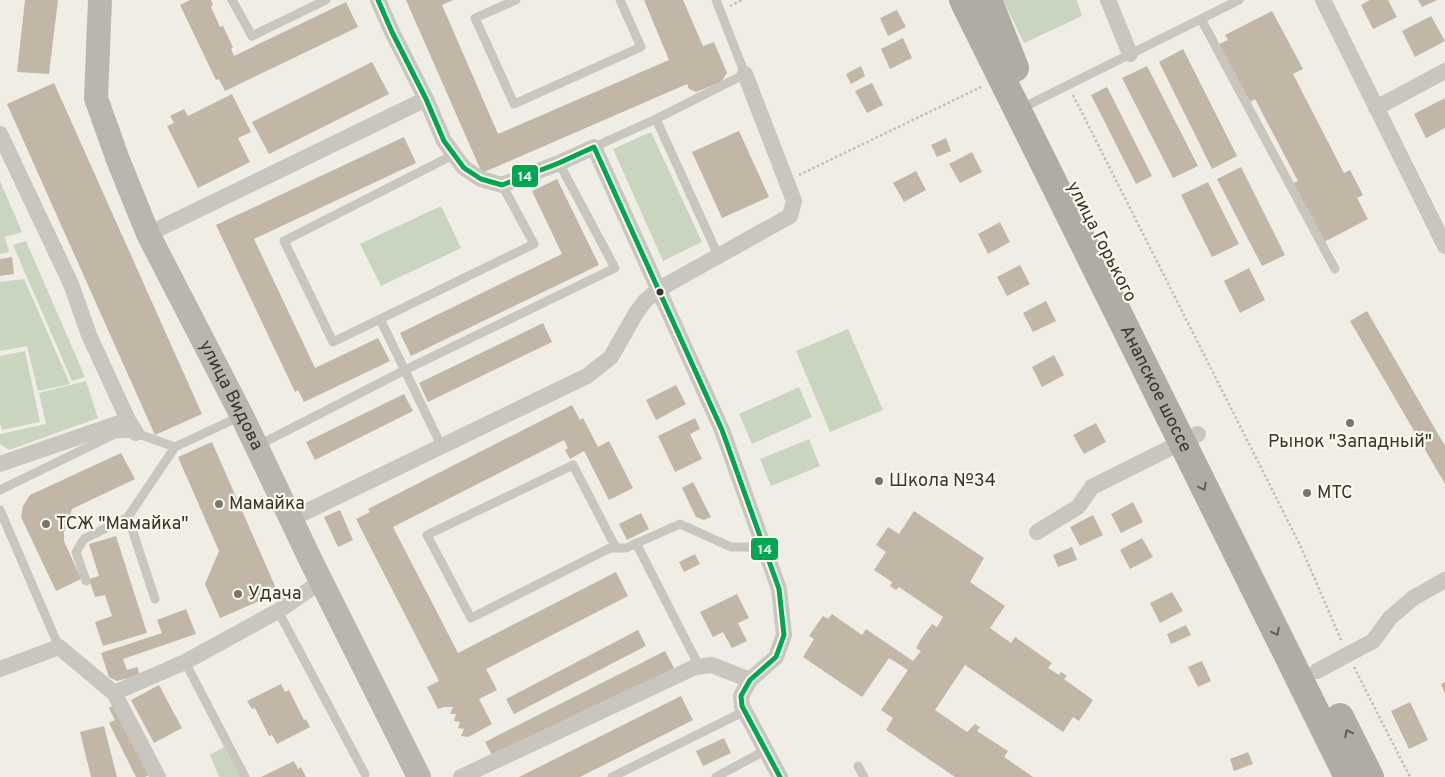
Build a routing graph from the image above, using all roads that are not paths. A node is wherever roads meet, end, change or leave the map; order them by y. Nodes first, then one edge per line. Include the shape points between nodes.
1 (100, 0) edge
2 (232, 0) edge
3 (326, 0) edge
4 (378, 0) edge
5 (516, 0) edge
6 (620, 0) edge
7 (716, 0) edge
8 (963, 0) edge
9 (978, 0) edge
10 (988, 0) edge
11 (1108, 0) edge
12 (1239, 0) edge
13 (1323, 0) edge
14 (1201, 19) junction
15 (1130, 54) junction
16 (1445, 71) edge
17 (746, 74) junction
18 (426, 99) junction
19 (1030, 104) junction
20 (1376, 108) junction
21 (656, 119) junction
22 (1045, 132) junction
23 (0, 134) edge
24 (594, 147) junction
25 (453, 155) junction
26 (559, 163) junction
27 (502, 185) junction
28 (148, 234) junction
29 (1445, 246) edge
30 (718, 255) junction
31 (1335, 270) dead end
32 (659, 288) junction
33 (380, 319) junction
34 (405, 370) junction
35 (242, 416) junction
36 (132, 427) junction
37 (1190, 439) junction
38 (441, 445) junction
39 (256, 446) junction
40 (175, 447) junction
41 (0, 464) edge
42 (0, 490) edge
43 (0, 510) edge
44 (128, 517) junction
45 (291, 519) junction
46 (1037, 532) dead end
47 (636, 543) junction
48 (764, 547) junction
49 (616, 548) junction
50 (1445, 580) edge
51 (86, 581) dead end
52 (322, 581) junction
53 (155, 599) dead end
54 (278, 611) junction
55 (59, 647) junction
56 (185, 662) junction
57 (699, 666) junction
58 (0, 669) edge
59 (1316, 671) junction
60 (750, 680) junction
61 (114, 693) junction
62 (745, 712) junction
63 (766, 750) junction
64 (858, 766) dead end
65 (365, 774) dead end
66 (158, 777) edge
67 (245, 777) edge
68 (419, 777) edge
69 (461, 777) edge
70 (612, 777) edge
71 (716, 777) edge
72 (780, 777) edge
73 (864, 777) edge
74 (1348, 777) edge
75 (1370, 777) edge

1 - 28 street, улица Видова via 96,98
2 - 3 lane via 252,36
4 - 18 street
5 - 6 lane via 475,18 514,104 641,46
7 - 17 lane
8 - 37 highway, Анапское шоссе
9 - 22 street via 1028,122
10 - 19 highway, улица Горького
11 - 15 street
12 - 14 lane
13 - 20 street
14 - 15 lane
14 - 31 lane
15 - 19 lane
16 - 20 street
17 - 21 lane
17 - 30 street via 794,202 790,216
18 - 25 street
18 - 28 street
19 - 22 highway, улица Горького
20 - 29 street
21 - 24 lane
21 - 30 lane
22 - 37 highway, улица Горького
23 - 36 street via 71,284 89,335
24 - 26 street
24 - 32 street
25 - 27 street via 464,168 481,179
25 - 33 lane via 284,241 333,342
26 - 27 street
26 - 34 lane via 615,268
27 - 33 lane via 534,244
28 - 35 street, улица Видова
30 - 32 street
32 - 38 street via 636,313 611,357 601,366 587,376
32 - 48 street via 722,430
33 - 34 lane
34 - 38 lane
34 - 39 lane
35 - 39 street, улица Видова
35 - 40 lane
36 - 40 lane
36 - 41 street
36 - 42 lane
37 - 46 street via 1092,487 1078,507
37 - 59 highway, Анапское шоссе
37 -> 74 highway, Анапское шоссе
38 - 45 street
39 - 45 street, улица Видова
40 - 44 lane
43 - 55 lane
44 - 51 lane via 84,540 76,552
44 - 53 lane
45 - 52 street, улица Видова
47 - 48 lane via 680,524 731,546
47 - 49 lane
47 - 57 lane
48 - 60 street via 779,589 784,635 776,656
49 - 49 lane via 610,548 471,618 427,535 574,465
50 - 59 street via 1413,598 1390,618 1373,641
52 - 54 street
52 - 68 street, улица Видова
54 - 56 street
54 - 65 lane
55 - 58 street
55 - 61 street
56 - 61 street
56 - 67 lane
57 - 60 street via 712,665
57 - 69 street
75 -> 59 highway, Анапское шоссе
60 - 62 street via 741,696
61 - 66 street
62 - 63 street
62 - 70 lane
63 - 71 lane
63 - 72 street
64 - 73 lane

